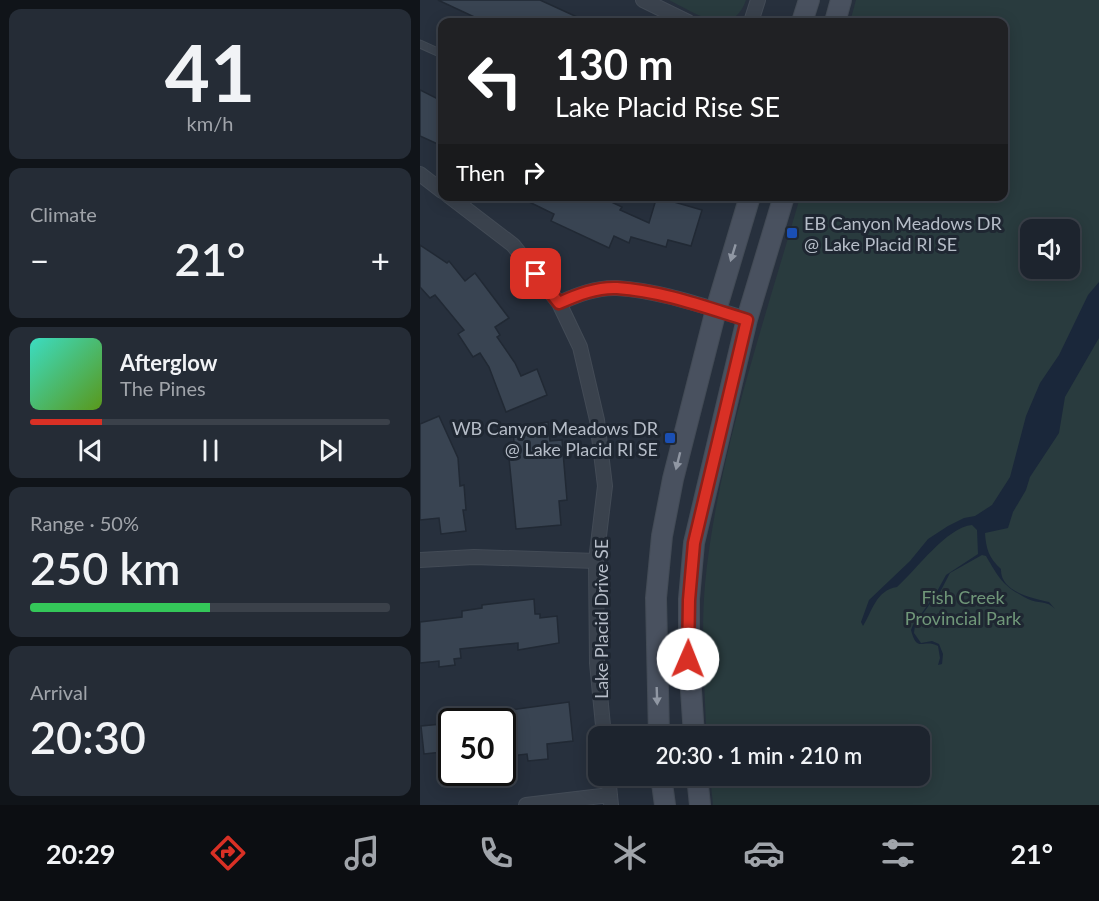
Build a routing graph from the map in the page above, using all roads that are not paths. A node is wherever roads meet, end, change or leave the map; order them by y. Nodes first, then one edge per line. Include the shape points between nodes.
1 (643, 0) edge
2 (758, 0) edge
3 (809, 0) edge
4 (841, 0) edge
5 (680, 18) edge
6 (752, 18) edge
7 (803, 18) edge
8 (836, 18) edge
9 (420, 44) edge
10 (438, 52) edge
11 (420, 174) edge
12 (438, 188) edge
13 (456, 201) edge
14 (749, 201) edge
15 (782, 201) edge
16 (559, 303) junction
17 (716, 310) junction
18 (747, 320) junction
19 (420, 560) edge
20 (596, 561) junction
21 (603, 726) edge
22 (659, 726) edge
23 (693, 726) edge
24 (662, 786) edge
25 (698, 786) edge
26 (611, 800) edge
27 (526, 805) edge
28 (665, 805) edge
29 (700, 805) edge

1 - 5 street
2 - 6 street
3 - 7 main road
4 - 8 main road
9 - 10 lane
11 - 12 street
13 - 16 street, Lake Placid Drive SE via 513,245
14 -> 17 main road
15 - 18 main road
16 - 17 street via 583,292 616,288 687,300
16 - 20 street, Lake Placid Drive SE via 580,347 597,420 605,486
17 - 18 street
17 -> 22 main road via 662,536 656,597
18 - 23 main road via 694,543 688,659
19 - 20 street via 474,557
20 - 21 street, Lake Placid Drive SE via 597,663
24 - 28 main road
25 - 29 main road
26 - 27 street

